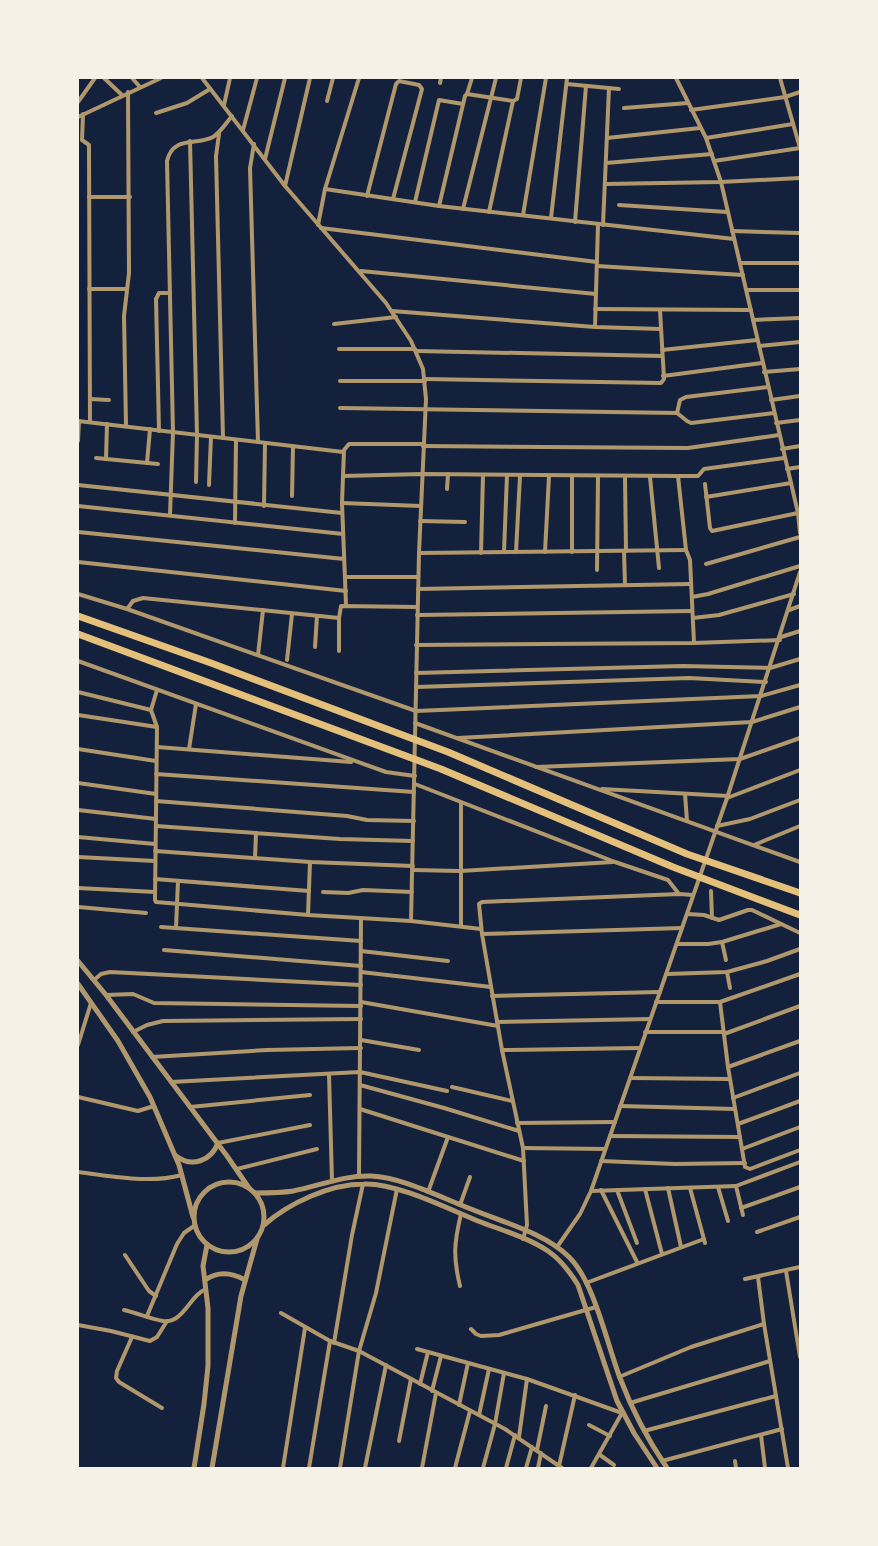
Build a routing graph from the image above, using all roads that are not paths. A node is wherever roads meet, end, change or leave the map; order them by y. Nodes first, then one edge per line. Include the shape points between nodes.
1 (95, 78) edge
2 (104, 78) edge
3 (132, 78) edge
4 (161, 78) edge
5 (202, 78) edge
6 (230, 78) edge
7 (257, 78) edge
8 (285, 78) edge
9 (310, 78) edge
10 (333, 78) edge
11 (359, 78) edge
12 (441, 78) edge
13 (472, 78) edge
14 (496, 78) edge
15 (521, 78) edge
16 (546, 78) edge
17 (567, 78) edge
18 (676, 78) edge
19 (682, 78) edge
20 (780, 78) edge
21 (440, 83) dead end
22 (567, 84) junction
23 (586, 86) junction
24 (140, 87) junction
25 (609, 88) junction
26 (210, 89) junction
27 (619, 89) dead end
28 (128, 92) junction
29 (800, 92) edge
30 (467, 94) junction
31 (122, 95) junction
32 (785, 97) junction
33 (492, 98) junction
34 (327, 101) dead end
35 (513, 101) junction
36 (78, 102) edge
37 (688, 103) junction
38 (463, 104) junction
39 (224, 105) junction
40 (624, 108) dead end
41 (691, 110) junction
42 (156, 113) dead end
43 (83, 114) junction
44 (232, 116) junction
45 (78, 117) edge
46 (793, 124) junction
47 (700, 128) junction
48 (243, 130) junction
49 (218, 134) junction
50 (607, 138) junction
51 (706, 138) junction
52 (190, 141) junction
53 (254, 144) junction
54 (800, 148) edge
55 (712, 154) junction
56 (265, 159) junction
57 (714, 161) junction
58 (606, 163) junction
59 (800, 178) edge
60 (721, 182) junction
61 (605, 184) junction
62 (285, 186) junction
63 (325, 189) junction
64 (367, 196) junction
65 (89, 197) junction
66 (130, 197) junction
67 (394, 200) junction
68 (415, 202) junction
69 (619, 205) dead end
70 (440, 206) junction
71 (463, 209) junction
72 (489, 212) junction
73 (727, 212) junction
74 (523, 215) junction
75 (551, 218) junction
76 (575, 222) junction
77 (598, 224) junction
78 (603, 225) junction
79 (320, 227) junction
80 (732, 232) junction
81 (800, 233) edge
82 (734, 239) junction
83 (740, 263) junction
84 (800, 263) edge
85 (597, 264) junction
86 (361, 271) junction
87 (743, 275) junction
88 (89, 289) junction
89 (127, 289) junction
90 (747, 290) junction
91 (800, 290) edge
92 (170, 293) junction
93 (596, 294) junction
94 (595, 309) junction
95 (660, 310) junction
96 (751, 310) junction
97 (392, 311) junction
98 (396, 317) junction
99 (800, 318) edge
100 (753, 320) junction
101 (334, 324) dead end
102 (595, 327) junction
103 (661, 328) junction
104 (757, 340) junction
105 (800, 342) edge
106 (759, 346) junction
107 (339, 349) dead end
108 (416, 350) junction
109 (662, 350) junction
110 (662, 356) junction
111 (762, 363) junction
112 (800, 369) edge
113 (764, 372) junction
114 (663, 376) junction
115 (425, 380) junction
116 (340, 382) dead end
117 (768, 387) junction
118 (800, 396) edge
119 (90, 399) junction
120 (109, 400) dead end
121 (771, 400) junction
122 (340, 408) dead end
123 (425, 408) junction
124 (774, 412) junction
125 (677, 413) junction
126 (800, 420) edge
127 (78, 421) edge
128 (90, 422) junction
129 (776, 423) junction
130 (107, 424) junction
131 (126, 426) junction
132 (150, 430) junction
133 (159, 430) junction
134 (173, 432) junction
135 (197, 435) junction
136 (779, 435) junction
137 (211, 437) junction
138 (223, 438) junction
139 (236, 440) junction
140 (78, 441) edge
141 (258, 442) junction
142 (265, 443) junction
143 (423, 445) junction
144 (293, 446) junction
145 (800, 446) edge
146 (782, 448) junction
147 (343, 452) junction
148 (96, 458) dead end
149 (784, 458) junction
150 (106, 459) junction
151 (147, 463) junction
152 (158, 464) dead end
153 (800, 467) edge
154 (787, 469) junction
155 (422, 474) junction
156 (448, 474) junction
157 (483, 475) junction
158 (343, 476) junction
159 (507, 476) junction
160 (520, 476) junction
161 (549, 476) junction
162 (572, 476) junction
163 (678, 476) junction
164 (598, 477) junction
165 (625, 477) junction
166 (650, 477) junction
167 (196, 482) dead end
168 (791, 483) junction
169 (705, 484) dead end
170 (78, 485) edge
171 (209, 485) dead end
172 (447, 489) dead end
173 (171, 495) junction
174 (800, 495) edge
175 (292, 496) dead end
176 (794, 496) junction
177 (706, 497) junction
178 (236, 502) junction
179 (342, 504) junction
180 (78, 506) edge
181 (264, 506) junction
182 (421, 506) junction
183 (342, 513) junction
184 (798, 513) junction
185 (170, 515) junction
186 (420, 521) junction
187 (465, 522) dead end
188 (235, 523) junction
189 (800, 523) edge
190 (78, 532) edge
191 (800, 533) edge
192 (343, 534) junction
193 (800, 537) edge
194 (658, 550) junction
195 (686, 550) junction
196 (597, 551) junction
197 (625, 551) junction
198 (504, 552) junction
199 (516, 552) junction
200 (545, 552) junction
201 (572, 552) junction
202 (481, 553) junction
203 (419, 554) junction
204 (344, 559) junction
205 (78, 562) edge
206 (706, 564) dead end
207 (800, 566) edge
208 (659, 568) dead end
209 (597, 570) dead end
210 (800, 572) edge
211 (345, 577) junction
212 (418, 577) junction
213 (691, 584) junction
214 (625, 585) junction
215 (418, 589) junction
216 (346, 591) junction
217 (78, 594) edge
218 (794, 594) junction
219 (692, 597) junction
220 (346, 605) junction
221 (800, 606) edge
222 (418, 607) junction
223 (127, 609) junction
224 (263, 610) junction
225 (789, 610) junction
226 (692, 611) junction
227 (292, 614) junction
228 (417, 615) junction
229 (78, 616) edge
230 (317, 616) junction
231 (339, 618) junction
232 (693, 618) junction
233 (800, 631) edge
234 (78, 634) edge
235 (780, 638) junction
236 (694, 643) junction
237 (416, 645) junction
238 (315, 647) dead end
239 (339, 651) dead end
240 (258, 655) junction
241 (800, 659) edge
242 (287, 660) dead end
243 (78, 661) edge
244 (770, 668) junction
245 (416, 673) junction
246 (766, 682) junction
247 (800, 685) edge
248 (416, 687) junction
249 (157, 690) junction
250 (78, 692) edge
251 (761, 696) junction
252 (196, 704) junction
253 (800, 707) edge
254 (151, 710) junction
255 (416, 711) junction
256 (78, 716) edge
257 (752, 722) junction
258 (415, 723) junction
259 (157, 727) junction
260 (456, 738) junction
261 (800, 738) edge
262 (156, 747) junction
263 (78, 749) edge
264 (189, 749) junction
265 (740, 759) junction
266 (156, 761) junction
267 (359, 762) junction
268 (533, 767) junction
269 (800, 770) edge
270 (156, 774) junction
271 (415, 776) junction
272 (78, 783) edge
273 (414, 784) junction
274 (598, 789) junction
275 (414, 792) junction
276 (156, 794) junction
277 (685, 794) junction
278 (727, 797) junction
279 (800, 800) edge
280 (156, 801) junction
281 (461, 803) junction
282 (78, 810) edge
283 (156, 819) junction
284 (414, 821) junction
285 (686, 821) junction
286 (156, 826) junction
287 (717, 826) junction
288 (800, 826) edge
289 (715, 831) junction
290 (256, 833) junction
291 (78, 837) edge
292 (413, 841) junction
293 (156, 844) junction
294 (753, 845) junction
295 (156, 851) junction
296 (78, 857) edge
297 (255, 858) junction
298 (155, 861) junction
299 (800, 861) edge
300 (310, 862) junction
301 (615, 862) junction
302 (413, 868) junction
303 (460, 871) junction
304 (155, 879) junction
305 (178, 880) junction
306 (78, 888) edge
307 (309, 890) junction
308 (711, 891) dead end
309 (155, 892) junction
310 (323, 892) dead end
311 (412, 892) junction
312 (800, 893) edge
313 (679, 894) junction
314 (693, 896) junction
315 (177, 905) junction
316 (78, 907) edge
317 (146, 914) dead end
318 (686, 914) junction
319 (800, 915) edge
320 (308, 916) junction
321 (361, 918) junction
322 (712, 918) junction
323 (411, 921) junction
324 (781, 924) junction
325 (461, 926) junction
326 (161, 927) dead end
327 (176, 928) junction
328 (682, 928) junction
329 (481, 929) junction
330 (800, 933) edge
331 (482, 934) junction
332 (361, 941) junction
333 (722, 942) junction
334 (677, 944) junction
335 (800, 949) edge
336 (164, 950) dead end
337 (361, 951) junction
338 (726, 960) dead end
339 (78, 961) edge
340 (448, 961) dead end
341 (361, 966) junction
342 (361, 972) junction
343 (727, 972) junction
344 (667, 974) junction
345 (800, 974) edge
346 (94, 980) junction
347 (78, 984) edge
348 (361, 985) junction
349 (491, 987) junction
350 (730, 988) dead end
351 (660, 992) junction
352 (106, 995) junction
353 (492, 996) junction
354 (656, 1002) junction
355 (720, 1002) junction
356 (91, 1004) junction
357 (361, 1004) junction
358 (800, 1006) edge
359 (361, 1019) junction
360 (650, 1019) junction
361 (497, 1024) junction
362 (133, 1032) junction
363 (645, 1032) junction
364 (724, 1033) junction
365 (360, 1040) junction
366 (800, 1041) edge
367 (78, 1045) edge
368 (360, 1048) junction
369 (640, 1048) junction
370 (419, 1050) dead end
371 (502, 1050) junction
372 (152, 1057) junction
373 (728, 1067) junction
374 (360, 1072) junction
375 (800, 1072) edge
376 (328, 1074) junction
377 (630, 1078) junction
378 (730, 1079) junction
379 (172, 1082) junction
380 (360, 1086) junction
381 (452, 1087) dead end
382 (447, 1092) dead end
383 (310, 1096) dead end
384 (78, 1097) edge
385 (733, 1098) junction
386 (512, 1100) junction
387 (800, 1101) edge
388 (154, 1106) junction
389 (620, 1106) junction
390 (190, 1107) junction
391 (360, 1109) junction
392 (735, 1109) junction
393 (615, 1122) junction
394 (517, 1123) junction
395 (738, 1124) junction
396 (310, 1125) dead end
397 (800, 1127) edge
398 (519, 1131) junction
399 (610, 1136) junction
400 (448, 1137) junction
401 (740, 1137) junction
402 (218, 1143) junction
403 (523, 1148) junction
404 (317, 1149) dead end
405 (605, 1149) junction
406 (742, 1149) junction
407 (800, 1150) edge
408 (175, 1156) junction
409 (524, 1161) junction
410 (601, 1161) junction
411 (800, 1162) edge
412 (745, 1163) junction
413 (237, 1169) junction
414 (78, 1172) edge
415 (182, 1175) junction
416 (359, 1176) junction
417 (470, 1177) dead end
418 (332, 1182) junction
419 (364, 1184) junction
420 (736, 1186) junction
421 (718, 1187) junction
422 (800, 1187) edge
423 (249, 1188) junction
424 (668, 1188) junction
425 (690, 1188) junction
426 (397, 1189) junction
427 (645, 1189) junction
428 (601, 1190) junction
429 (616, 1190) junction
430 (591, 1191) junction
431 (428, 1192) junction
432 (255, 1193) junction
433 (460, 1205) junction
434 (742, 1208) junction
435 (461, 1214) junction
436 (743, 1215) dead end
437 (193, 1216) junction
438 (800, 1217) edge
439 (728, 1222) dead end
440 (264, 1225) junction
441 (194, 1226) junction
442 (526, 1232) junction
443 (757, 1232) dead end
444 (257, 1239) junction
445 (523, 1239) junction
446 (637, 1242) dead end
447 (207, 1245) junction
448 (557, 1247) junction
449 (681, 1247) junction
450 (662, 1254) junction
451 (124, 1256) dead end
452 (637, 1262) junction
453 (800, 1267) edge
454 (786, 1270) junction
455 (758, 1277) junction
456 (745, 1279) dead end
457 (205, 1280) junction
458 (245, 1280) junction
459 (586, 1283) junction
460 (460, 1286) dead end
461 (206, 1289) junction
462 (156, 1296) junction
463 (596, 1307) junction
464 (124, 1310) dead end
465 (587, 1310) junction
466 (281, 1313) dead end
467 (147, 1316) junction
468 (167, 1321) junction
469 (764, 1324) junction
470 (78, 1325) edge
471 (305, 1328) junction
472 (471, 1329) dead end
473 (132, 1337) junction
474 (332, 1342) junction
475 (799, 1344) edge
476 (417, 1349) dead end
477 (359, 1351) junction
478 (428, 1352) junction
479 (441, 1356) junction
480 (800, 1357) edge
481 (770, 1361) junction
482 (468, 1363) junction
483 (386, 1365) junction
484 (489, 1369) junction
485 (504, 1373) junction
486 (619, 1376) junction
487 (411, 1379) junction
488 (527, 1379) junction
489 (420, 1384) junction
490 (434, 1392) junction
491 (575, 1395) junction
492 (776, 1396) junction
493 (630, 1402) junction
494 (459, 1405) junction
495 (546, 1406) dead end
496 (162, 1408) dead end
497 (470, 1411) junction
498 (622, 1413) junction
499 (479, 1416) junction
500 (495, 1424) junction
501 (590, 1425) dead end
502 (782, 1429) junction
503 (644, 1432) junction
504 (761, 1435) junction
505 (517, 1436) junction
506 (610, 1436) junction
507 (399, 1441) dead end
508 (532, 1446) junction
509 (537, 1450) junction
510 (541, 1453) junction
511 (600, 1455) junction
512 (662, 1461) junction
513 (735, 1462) dead end
514 (614, 1465) dead end
515 (561, 1467) edge
516 (194, 1468) edge
517 (212, 1468) edge
518 (283, 1468) edge
519 (309, 1468) edge
520 (340, 1468) edge
521 (365, 1468) edge
522 (422, 1468) edge
523 (455, 1468) edge
524 (483, 1468) edge
525 (506, 1468) edge
526 (526, 1468) edge
527 (538, 1468) edge
528 (592, 1468) edge
529 (656, 1468) edge
530 (666, 1468) edge
531 (736, 1468) edge
532 (765, 1468) edge
533 (788, 1468) edge

1 - 36 street
2 - 31 street
3 - 24 street
4 - 24 street
5 - 26 street
6 - 39 street
7 - 48 street
8 - 56 street
9 - 62 street
10 - 34 street
11 - 63 street
12 - 21 street
13 - 30 street
14 - 33 street
15 - 35 street via 517,99
16 - 74 street
17 - 22 street
18 - 19 street
18 - 37 street
20 - 32 street
22 - 23 street
22 - 75 street
23 - 25 street
23 - 76 street
24 - 28 street
25 - 27 street
25 - 50 street
26 - 39 street
26 - 42 street via 187,103
28 - 31 street
28 - 66 street
29 - 32 street
30 - 33 street
30 - 38 street
31 - 43 street
32 - 41 street
32 - 46 street
33 - 35 street
33 - 71 street
35 - 72 street
37 - 40 street
37 - 41 street
38 - 68 street via 439,100
38 - 70 street
39 - 44 street
41 - 47 street
43 - 45 street
43 - 65 street via 82,140 89,145
44 - 48 street
44 - 49 street
46 - 51 street
46 - 54 street
47 - 50 street
47 - 51 street
48 - 53 street
49 - 52 street
49 - 138 street
50 - 58 street
51 - 55 street
52 - 92 street via 175,148 166,161
52 - 135 street
53 - 56 street
53 - 141 street via 250,168
54 - 57 street
55 - 57 street
55 - 58 street
56 - 62 street
57 - 60 street
58 - 61 street
59 - 60 street
60 - 61 street
60 - 73 street
61 - 78 street
62 - 79 street
63 - 64 street
63 - 79 street
64 - 67 street
64 - 67 street via 397,82 422,89
65 - 66 street
65 - 88 street
66 - 89 street
67 - 68 street
68 - 70 street
69 - 73 street
70 - 71 street
71 - 72 street
72 - 74 street
73 - 80 street
74 - 75 street
75 - 76 street
76 - 77 street
77 - 78 street
77 - 85 street
78 - 82 street
79 - 85 street
79 - 86 street
80 - 81 street
80 - 82 street
82 - 83 street
83 - 84 street
83 - 87 street
85 - 87 street
85 - 93 street
86 - 93 street
86 - 97 street
87 - 90 street
88 - 89 street
88 - 119 street
89 - 131 street via 124,316
90 - 91 street
90 - 96 street
92 - 133 street via 159,293 156,299
92 - 134 street
93 - 94 street
94 - 95 street
94 - 102 street
95 - 96 street
95 - 103 street
96 - 100 street
97 - 98 street
97 - 102 street
98 - 101 street
98 - 108 street
99 - 100 street
100 - 104 street
102 - 103 street
103 - 109 street
104 - 106 street
104 - 109 street
105 - 106 street
106 - 111 street
107 - 108 street
108 - 110 street
108 - 115 street
109 - 110 street
110 - 114 street
111 - 113 street
111 - 114 street
112 - 113 street
113 - 117 street
114 - 115 street via 661,383
115 - 116 street
115 - 123 street
117 - 121 street
117 - 125 street via 686,397 680,400
118 - 121 street
119 - 120 street
119 - 128 street
121 - 124 street
122 - 123 street
123 - 125 street
123 - 143 street
124 - 125 street via 692,422
124 - 129 street
126 - 129 street
127 - 128 street
127 - 140 street
128 - 130 street
129 - 136 street
130 - 131 street
130 - 150 street
131 - 132 street
132 - 133 street
132 - 151 street
133 - 134 street
134 - 135 street
134 - 173 street
135 - 137 street
135 - 167 street
136 - 143 street via 688,448
136 - 146 street
137 - 138 street
137 - 171 street
138 - 139 street
139 - 141 street
139 - 178 street
141 - 142 street
142 - 144 street
142 - 181 street
143 - 147 street via 349,444
143 - 155 street
144 - 147 street
144 - 175 street
145 - 146 street
146 - 149 street
147 - 158 street
148 - 150 street
149 - 154 street
149 - 163 street via 704,469 698,476
150 - 151 street
151 - 152 street
153 - 154 street
154 - 168 street
155 - 156 street
155 - 158 street
155 - 182 street
156 - 157 street
156 - 172 street
157 - 159 street
157 - 202 street
158 - 179 street
159 - 160 street
159 - 198 street
160 - 161 street
160 - 199 street
161 - 162 street
161 - 200 street
162 - 164 street
162 - 201 street
163 - 166 street
163 - 195 street
164 - 165 street
164 - 196 street
165 - 166 street
165 - 197 street
166 - 194 street
168 - 176 street
168 - 177 street
169 - 177 street
170 - 173 street
173 - 178 street
173 - 185 street
174 - 176 street
176 - 184 street
177 - 184 street via 712,531
178 - 181 street
178 - 188 street
179 - 182 street
179 - 183 street
180 - 185 street
181 - 183 street
182 - 186 street
183 - 192 street
184 - 189 street
185 - 188 street
186 - 187 street
186 - 203 street
188 - 192 street
189 - 191 street
190 - 204 street
192 - 204 street
193 - 206 street
194 - 195 street
194 - 197 street
194 - 208 street
195 - 213 street via 690,556
196 - 197 street
196 - 201 street
196 - 209 street
197 - 214 street
198 - 199 street
198 - 202 street
199 - 200 street
200 - 201 street
202 - 203 street
203 - 212 street
204 - 211 street
205 - 216 street
207 - 219 street
210 - 218 street
211 - 212 street
211 - 216 street
212 - 215 street
213 - 214 street
213 - 219 street
214 - 215 street
215 - 222 street
216 - 220 street
217 - 223 street
218 - 225 street
218 - 232 street via 719,615
219 - 226 street
220 - 222 street
220 - 231 street via 340,607
221 - 225 street
222 - 228 street
223 - 224 street via 133,601 143,598
223 - 240 street
224 - 227 street
224 - 240 street
225 - 235 street
226 - 228 street
226 - 232 street
227 - 230 street
227 - 242 street
228 - 237 street
229 - 312 highway via 448,752 687,854
230 - 231 street
230 - 238 street
231 - 239 street
232 - 236 street
233 - 235 street
234 - 319 highway via 441,769 681,870
235 - 236 street
235 - 244 street
236 - 237 street
237 - 245 street
240 - 255 street
241 - 244 street
243 - 249 street
244 - 245 street via 683,666
244 - 246 street
245 - 248 street
246 - 248 street via 695,678
246 - 251 street
247 - 251 street
248 - 255 street
249 - 252 street
249 - 254 street
250 - 254 street
251 - 255 street
251 - 257 street
252 - 264 street
252 - 267 street
253 - 257 street
254 - 259 street
255 - 258 street
256 - 259 street
257 - 260 street
257 - 265 street
258 - 260 street
258 - 271 street
259 - 262 street
260 - 268 street
261 - 265 street
262 - 264 street
262 - 266 street
263 - 266 street
264 - 267 street
265 - 268 street
265 - 278 street
266 - 270 street
267 - 271 street via 386,772
268 - 274 street
269 - 278 street
270 - 275 street
270 - 276 street
271 - 273 street
272 - 276 street
273 - 275 street
273 - 281 street
274 - 277 street
274 - 285 street
275 - 284 street
276 - 280 street
277 - 278 street
277 - 285 street
278 - 287 street
279 - 287 street via 750,819
280 - 283 street
280 - 284 street via 367,820
281 - 301 street
281 - 303 street
282 - 283 street
283 - 286 street
284 - 292 street
285 - 289 street
286 - 290 street
286 - 293 street
287 - 289 street
288 - 294 street
289 - 294 street
289 - 314 street
290 - 292 street via 340,840
290 - 297 street
291 - 293 street
292 - 302 street
293 - 295 street
294 - 299 street
295 - 297 street
295 - 298 street
296 - 298 street
297 - 300 street
298 - 304 street
300 - 302 street
300 - 307 street
301 - 303 street
301 - 313 street via 668,880
302 - 303 street
302 - 311 street
303 - 325 street
304 - 305 street
304 - 309 street
305 - 307 street
305 - 315 street
306 - 309 street
307 - 320 street
308 - 322 street
309 - 315 street via 155,900 159,904
310 - 311 street
311 - 323 street
313 - 314 street
313 - 329 street via 482,902 478,907
314 - 318 street
315 - 320 street
315 - 327 street
316 - 317 street
318 - 322 street via 704,914
318 - 328 street
320 - 321 street
321 - 323 street
321 - 332 street
322 - 324 street via 719,920 748,910
323 - 325 street
324 - 330 street
324 - 333 street
325 - 329 street
326 - 327 street
327 - 332 street
328 - 331 street
328 - 334 street
329 - 331 street
331 - 349 street
332 - 337 street
333 - 334 street
333 - 338 street
334 - 344 street
335 - 343 street
336 - 341 street
337 - 340 street
337 - 341 street
339 - 346 street
341 - 342 street
342 - 348 street
342 - 349 street
343 - 344 street
343 - 350 street
344 - 351 street
345 - 355 street
346 - 348 street via 110,972
346 - 352 street
347 - 356 street
348 - 357 street
349 - 353 street
351 - 353 street
351 - 354 street
352 - 357 street via 133,994 154,1003
352 - 362 street
353 - 361 street
354 - 355 street
354 - 360 street
355 - 364 street
356 - 367 street
356 - 388 street via 130,1059
357 - 359 street
357 - 361 street
358 - 364 street
359 - 362 street via 170,1021
359 - 365 street
360 - 361 street
360 - 363 street
361 - 371 street
362 - 372 street
363 - 364 street
363 - 369 street
364 - 373 street
365 - 368 street
365 - 370 street
366 - 373 street
368 - 372 street
368 - 374 street
369 - 371 street
369 - 377 street
371 - 386 street
372 - 379 street
373 - 378 street
374 - 376 street
374 - 380 street
374 - 382 street
375 - 385 street
376 - 379 street
376 - 418 street
377 - 378 street
377 - 389 street
378 - 385 street
379 - 390 street
380 - 391 street
380 - 398 street
381 - 386 street
383 - 390 street
384 - 388 street via 138,1111
385 - 392 street
386 - 394 street
387 - 395 street
388 - 408 street
389 - 392 street
389 - 393 street
390 - 402 street
391 - 400 street
391 - 416 street
392 - 395 street
393 - 394 street
393 - 399 street
394 - 398 street
395 - 401 street
396 - 402 street
397 - 406 street
398 - 403 street
399 - 401 street
399 - 405 street
400 - 409 street
400 - 431 street
401 - 406 street
402 - 408 street via 210,1155 198,1162 184,1161
402 - 413 street
403 - 405 street
403 - 409 street
404 - 413 street
405 - 410 street
406 - 412 street
407 - 412 street via 750,1169 745,1167
408 - 415 street
409 - 442 street
410 - 412 street
410 - 430 street
411 - 420 street
413 - 423 street
414 - 415 street via 155,1179
415 - 437 street
416 - 418 street
416 - 431 street via 387,1178
417 - 433 street
418 - 432 street via 283,1192
419 - 426 street
419 - 440 street via 338,1188 302,1200
419 - 474 street
420 - 421 street
420 - 434 street
421 - 425 street
421 - 439 street
422 - 434 street
423 - 432 street
423 - 437 street via 234,1182 212,1186 201,1195
424 - 425 street
424 - 427 street
424 - 449 street
425 - 449 street via 704,1241
426 - 435 street
426 - 477 street via 376,1293
427 - 429 street
427 - 450 street
428 - 429 street
428 - 430 street
428 - 452 street
429 - 446 street
430 - 448 street via 580,1214
431 - 433 street
432 - 440 street via 263,1208
433 - 442 street
434 - 436 street
435 - 445 street
435 - 460 street via 454,1254
437 - 441 street
438 - 443 street
440 - 444 street
441 - 447 street
441 - 462 street via 177,1244
442 - 445 street
442 - 448 street
444 - 447 street via 244,1249 229,1253
444 - 458 street
445 - 465 street via 548,1251 568,1270 582,1293
447 - 457 street
448 - 459 street via 574,1263
449 - 450 street
450 - 452 street
451 - 462 street
452 - 459 street
453 - 454 street
454 - 455 street
454 - 475 street
455 - 456 street
455 - 469 street
457 - 458 street via 216,1274 228,1273
457 - 461 street
458 - 517 street
459 - 463 street
461 - 468 street via 195,1295 177,1317
461 - 516 street via 208,1366
462 - 467 street
463 - 465 street
463 - 486 street
464 - 467 street
465 - 472 street via 499,1336 481,1336
465 - 498 street
466 - 471 street
467 - 468 street
468 - 473 street via 154,1340
469 - 481 street
469 - 486 street via 691,1347
470 - 473 street
471 - 474 street
471 - 518 street
473 - 496 street via 116,1378
474 - 477 street
474 - 519 street
475 - 480 street
476 - 478 street
477 - 483 street
477 - 520 street
478 - 479 street
478 - 489 street
479 - 482 street
479 - 490 street
481 - 492 street
481 - 493 street
482 - 484 street
482 - 494 street
483 - 487 street
483 - 521 street
484 - 485 street
484 - 499 street
485 - 488 street
485 - 500 street
486 - 493 street
487 - 489 street
487 - 507 street
488 - 491 street
488 - 505 street
489 - 490 street
490 - 494 street
490 - 522 street
491 - 498 street
491 - 515 street
492 - 502 street
492 - 503 street
493 - 503 street
494 - 497 street
495 - 509 street
497 - 499 street
497 - 523 street
498 - 506 street
498 - 529 street
499 - 500 street
500 - 505 street
500 - 524 street
501 - 506 street
502 - 504 street
502 - 533 street
503 - 512 street
504 - 512 street
504 - 532 street
505 - 508 street
505 - 525 street
506 - 511 street
508 - 509 street
508 - 526 street
509 - 510 street
510 - 515 street
510 - 527 street
511 - 514 street
511 - 528 street
512 - 530 street
513 - 531 street

